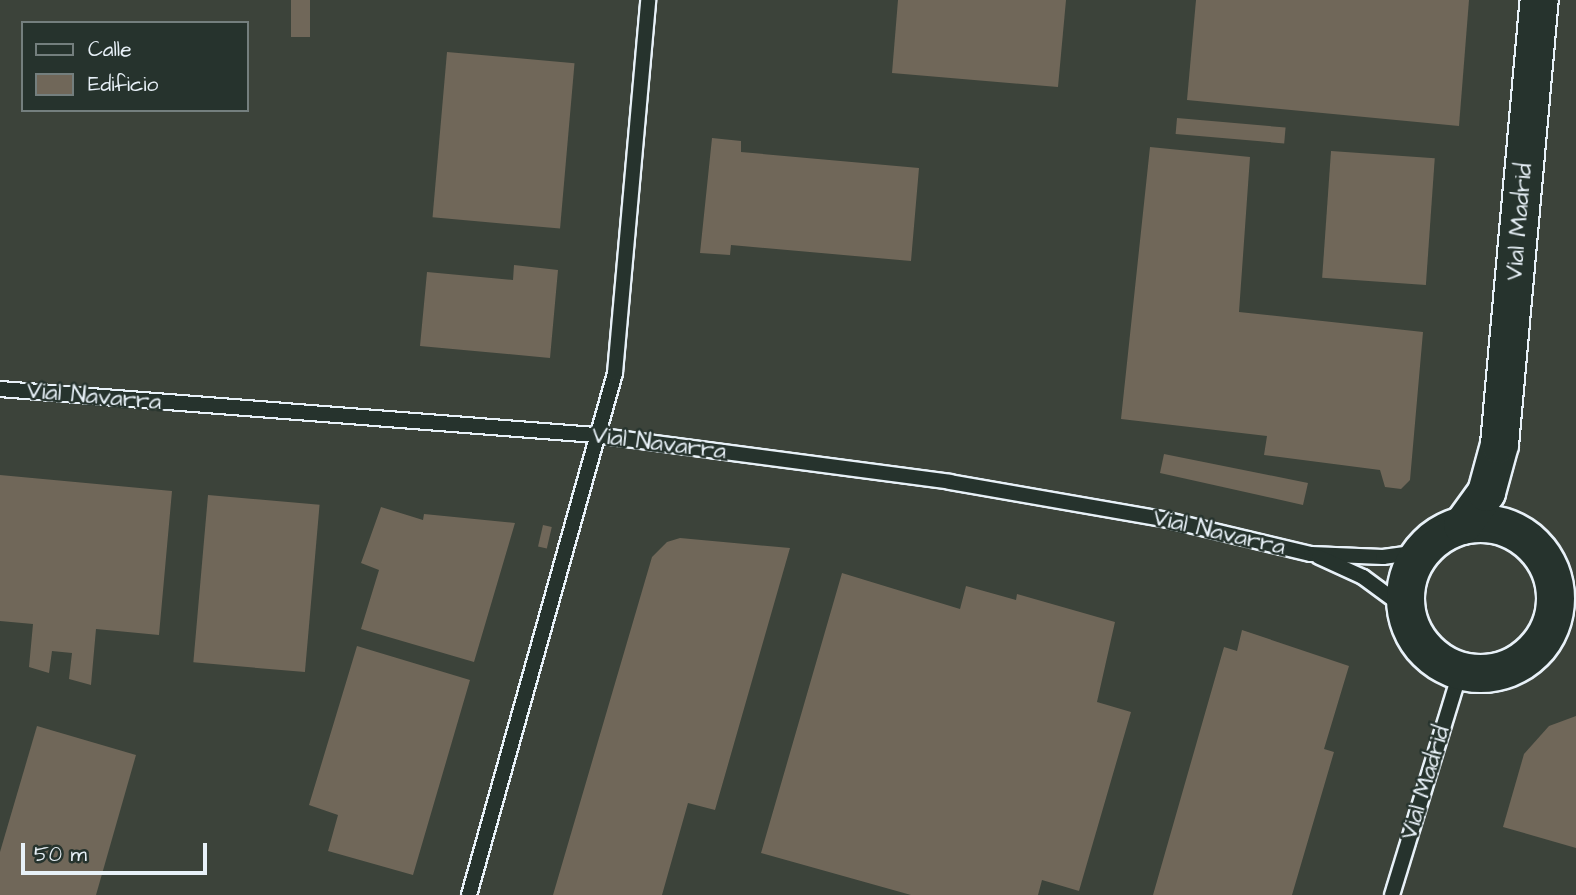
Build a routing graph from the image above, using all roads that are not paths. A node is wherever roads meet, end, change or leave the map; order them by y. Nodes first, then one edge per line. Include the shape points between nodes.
1 (648, 0) edge
2 (1539, 0) edge
3 (0, 389) edge
4 (595, 435) junction
5 (1499, 444) junction
6 (1462, 525) junction
7 (1525, 538) junction
8 (1418, 552) junction
9 (1311, 554) junction
10 (1405, 608) junction
11 (1565, 622) edge
12 (1460, 672) junction
13 (469, 895) edge
14 (1392, 895) edge

1 - 4 lane via 615,373
2 - 5 street, Vial Madrid
3 - 4 lane, Vial Navarra
4 - 9 lane, Vial Navarra via 950,482 1168,520
4 - 13 lane
5 - 6 street, Vial Madrid via 1486,492
5 - 7 street, Vial Madrid via 1510,499
6 - 7 street via 1487,523
6 - 8 street via 1437,536
7 - 11 street via 1549,567
8 - 9 lane, Vial Navarra via 1383,557
8 - 10 street via 1405,582
9 - 10 lane, Vial Navarra via 1363,577
10 - 12 street via 1415,636 1427,651
11 - 12 street via 1518,665 1489,674
12 - 14 lane, Vial Madrid

